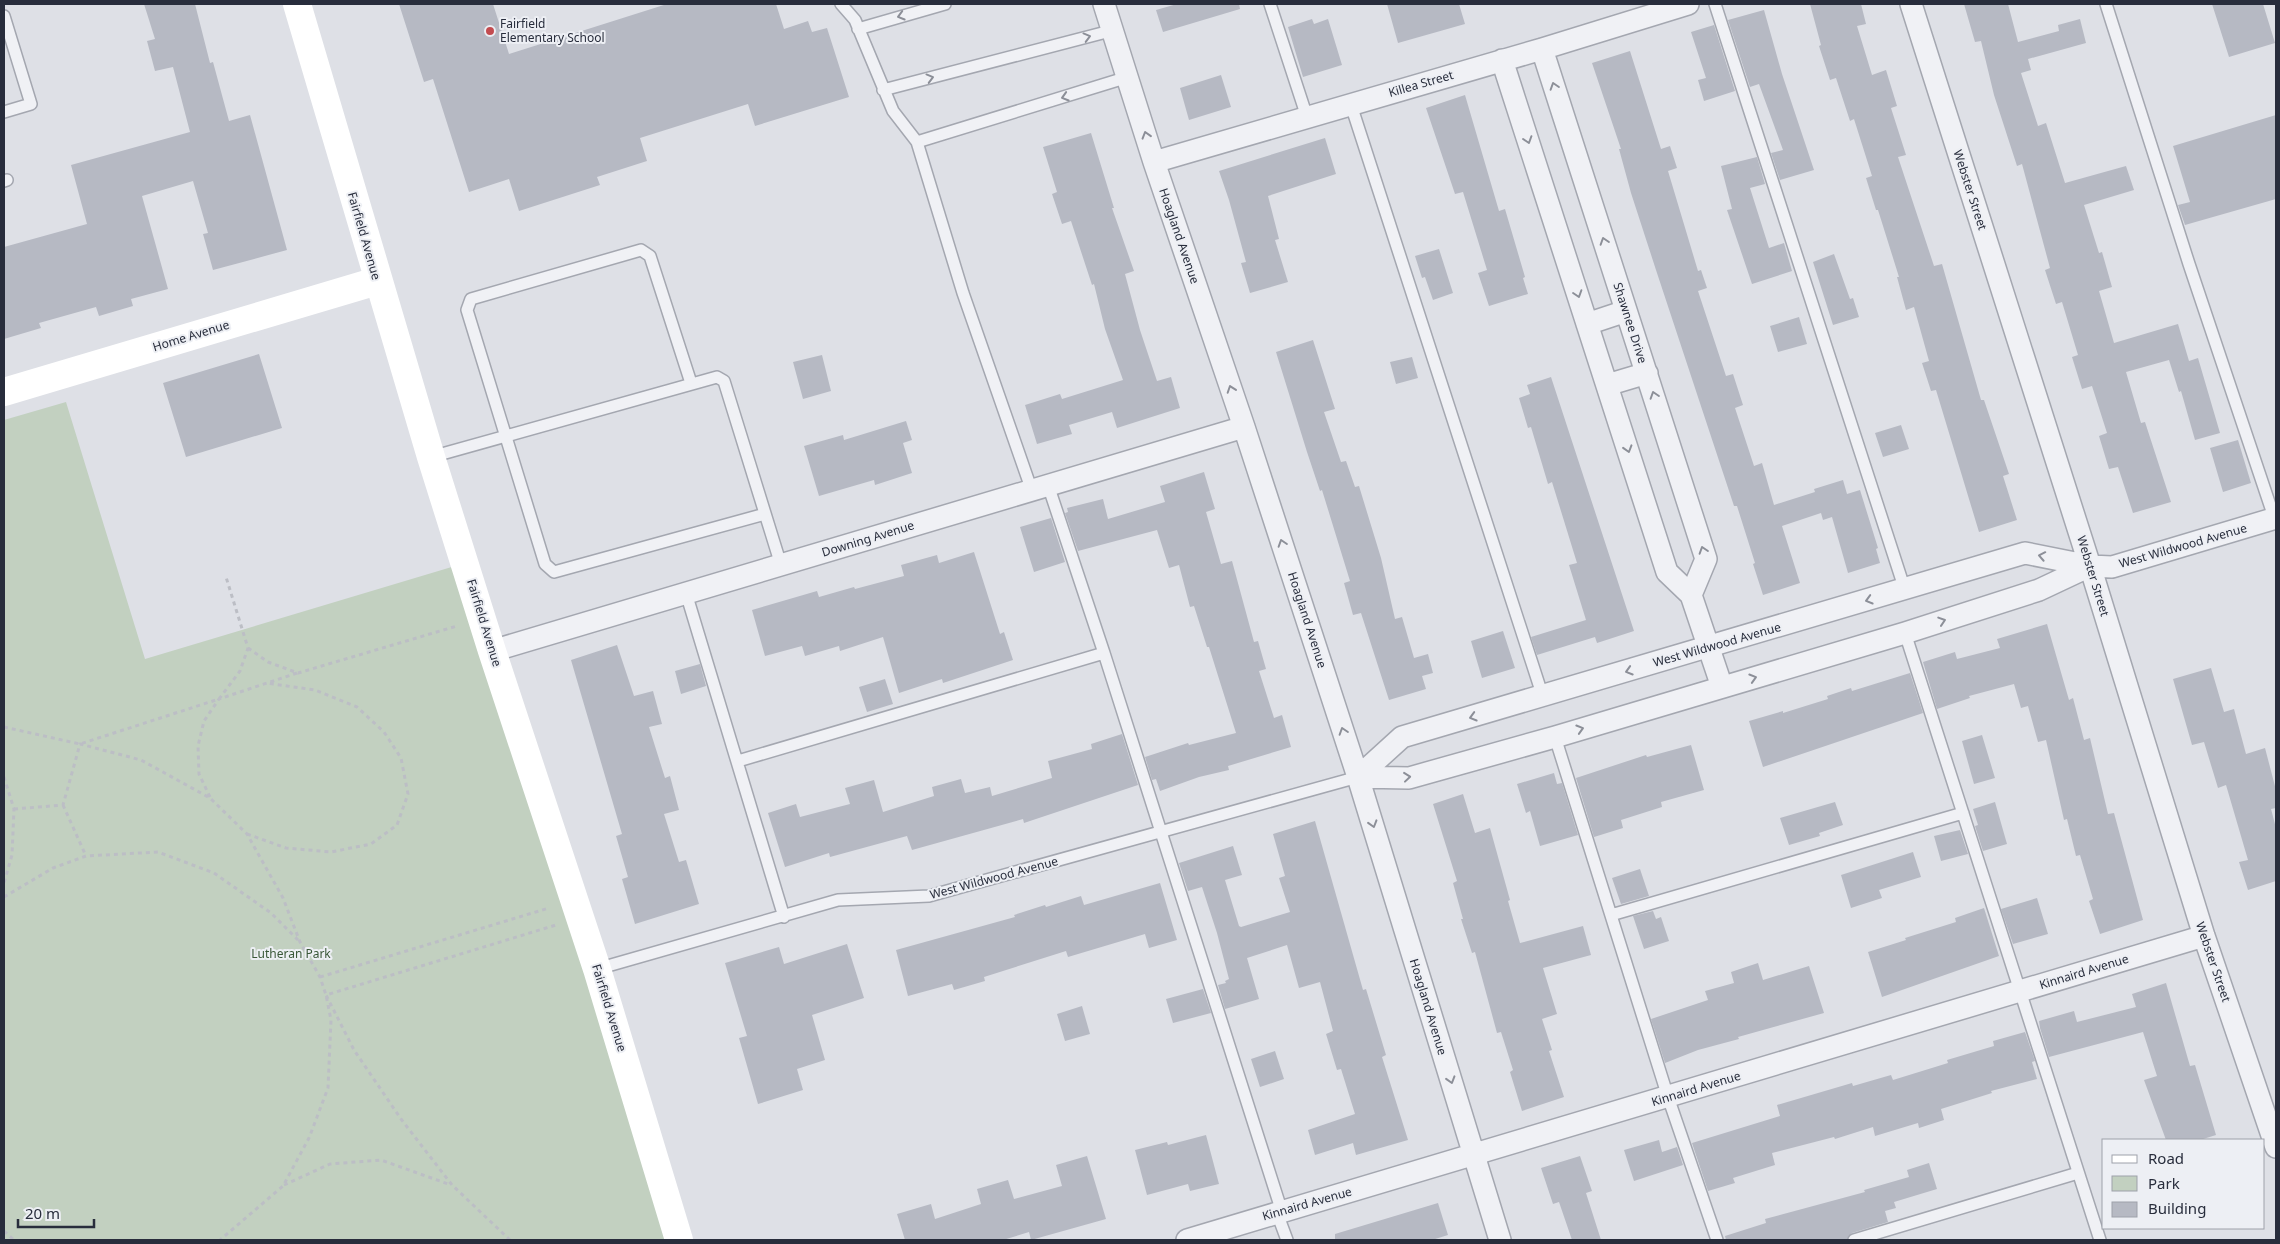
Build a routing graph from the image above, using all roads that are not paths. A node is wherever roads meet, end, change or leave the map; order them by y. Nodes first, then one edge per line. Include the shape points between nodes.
1 (297, 4) edge
2 (841, 4) edge
3 (945, 4) edge
4 (1104, 4) edge
5 (1270, 4) edge
6 (1688, 4) edge
7 (1715, 4) edge
8 (1912, 4) edge
9 (2106, 4) edge
10 (4, 16) edge
11 (858, 29) junction
12 (1114, 30) junction
13 (1542, 49) junction
14 (1502, 60) junction
15 (1128, 77) junction
16 (883, 90) junction
17 (1351, 105) junction
18 (4, 112) edge
19 (1307, 117) junction
20 (918, 142) junction
21 (1154, 162) junction
22 (377, 281) junction
23 (1626, 311) junction
24 (1588, 324) junction
25 (1647, 373) junction
26 (691, 383) junction
27 (1608, 385) junction
28 (4, 392) edge
29 (1244, 427) junction
30 (505, 436) junction
31 (431, 457) junction
32 (1040, 488) junction
33 (765, 514) junction
34 (2276, 521) edge
35 (781, 565) junction
36 (2090, 566) junction
37 (1905, 590) junction
38 (686, 593) junction
39 (1691, 595) junction
40 (1904, 633) junction
41 (1709, 646) junction
42 (492, 651) junction
43 (1104, 653) junction
44 (1722, 687) junction
45 (1543, 697) junction
46 (1555, 737) junction
47 (738, 761) junction
48 (1358, 778) junction
49 (1963, 813) junction
50 (1162, 832) junction
51 (1611, 915) junction
52 (784, 917) junction
53 (2204, 936) junction
54 (597, 968) junction
55 (2021, 991) junction
56 (1668, 1097) junction
57 (2276, 1147) edge
58 (1474, 1156) junction
59 (2078, 1173) junction
60 (1280, 1212) junction
61 (680, 1240) edge
62 (1187, 1240) edge
63 (1287, 1240) edge
64 (1500, 1240) edge
65 (1717, 1240) edge
66 (1854, 1240) edge
67 (2100, 1240) edge

1 - 22 main road, Fairfield Avenue
2 - 11 lane via 855,20
3 -> 11 lane
4 - 12 street, Hoagland Avenue
5 - 19 lane
6 - 13 street, Killea Street
7 - 37 lane
8 - 36 street, Webster Street
9 - 34 lane
10 - 18 lane via 31,104
11 - 16 lane
12 - 15 street, Hoagland Avenue
16 -> 12 lane
13 - 14 street, Killea Street
23 -> 13 street, Shawnee Drive
14 - 17 street, Killea Street
14 -> 24 street
15 -> 20 lane
21 -> 15 street, Hoagland Avenue
16 - 20 lane via 892,111
17 - 19 street, Killea Street
17 - 45 lane
19 - 21 street, Killea Street
20 - 32 lane via 963,293
29 -> 21 street, Hoagland Avenue
22 - 28 main road, Home Avenue
22 - 31 main road, Fairfield Avenue
23 - 24 street
23 - 25 street, Shawnee Drive
24 - 27 street
25 - 27 street
39 -> 25 street, Shawnee Drive via 1706,560
26 - 30 lane
26 - 30 lane via 650,256 641,250 471,299 467,310
26 - 33 lane via 717,377 724,381
27 -> 39 street via 1666,572
29 - 32 street, Downing Avenue
48 -> 29 street, Hoagland Avenue
30 - 31 lane
30 - 33 lane via 545,564 554,572
31 - 42 main road, Fairfield Avenue
32 - 35 street, Downing Avenue
32 - 43 lane
33 - 35 lane
34 - 36 street, West Wildwood Avenue via 2112,567
35 - 38 street, Downing Avenue
36 -> 37 street, West Wildwood Avenue via 2025,553
40 -> 36 street, West Wildwood Avenue via 2039,590
36 - 53 street, Webster Street
37 -> 41 street, West Wildwood Avenue
38 - 42 street, Downing Avenue
38 - 47 lane
39 - 41 street
44 -> 40 street, West Wildwood Avenue
40 - 49 lane
41 - 44 street
41 -> 45 street, West Wildwood Avenue
42 - 54 main road, Fairfield Avenue
43 - 47 lane
43 - 50 lane
46 -> 44 street, West Wildwood Avenue
45 -> 48 street, West Wildwood Avenue via 1402,737
48 -> 46 street, West Wildwood Avenue via 1409,778
46 - 51 lane
47 - 52 lane
48 - 50 lane, West Wildwood Avenue
48 -> 58 street, Hoagland Avenue
49 - 51 lane
49 - 55 lane
50 - 52 lane, West Wildwood Avenue via 929,896 838,900
50 - 60 lane
51 - 56 lane
52 - 54 lane, West Wildwood Avenue
53 - 55 street, Kinnaird Avenue
53 - 57 street, Webster Street
54 - 61 main road, Fairfield Avenue
55 - 56 street, Kinnaird Avenue
55 - 59 lane
56 - 58 street, Kinnaird Avenue
56 - 65 lane
58 - 60 street, Kinnaird Avenue
58 - 64 street, Hoagland Avenue
59 - 66 lane
59 - 67 lane
60 - 62 street, Kinnaird Avenue
60 - 63 lane

